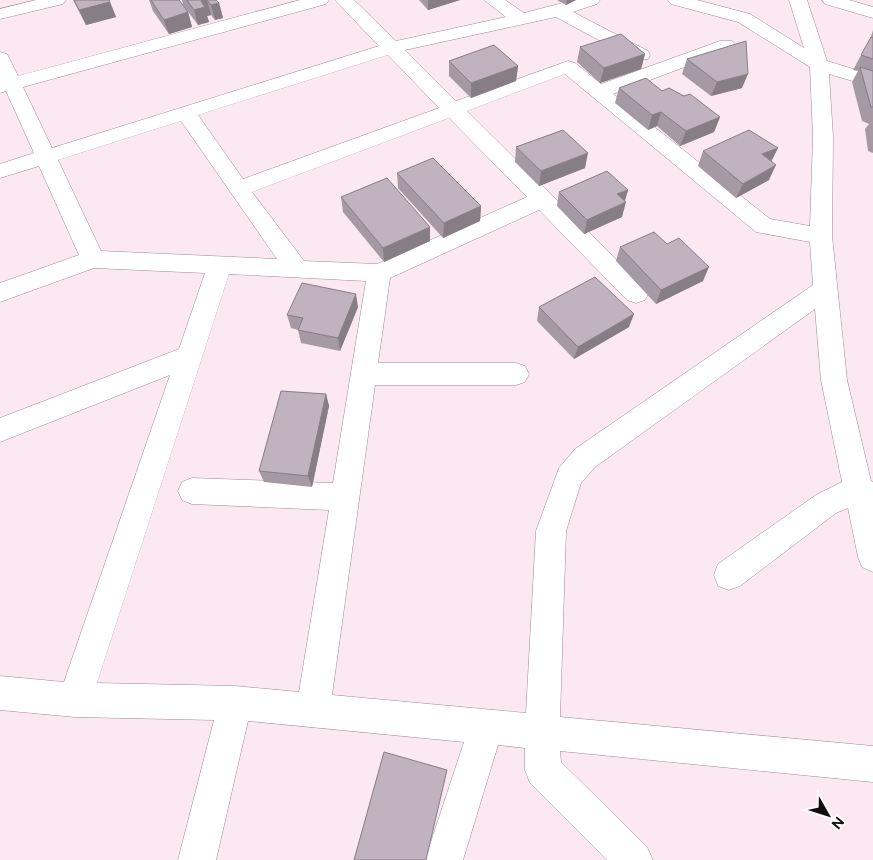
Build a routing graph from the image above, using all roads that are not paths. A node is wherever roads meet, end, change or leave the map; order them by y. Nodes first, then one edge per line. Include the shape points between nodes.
1 (57, 0) edge
2 (320, 0) edge
3 (344, 0) edge
4 (493, 0) edge
5 (590, 0) edge
6 (676, 0) edge
7 (798, 0) edge
8 (831, 0) edge
9 (558, 11) junction
10 (873, 13) edge
11 (0, 14) edge
12 (521, 19) junction
13 (726, 45) edge
14 (391, 48) junction
15 (0, 58) edge
16 (819, 65) junction
17 (665, 67) junction
18 (873, 82) edge
19 (6, 85) edge
20 (598, 92) junction
21 (452, 110) junction
22 (186, 113) junction
23 (46, 157) junction
24 (0, 171) edge
25 (238, 190) junction
26 (541, 200) junction
27 (821, 236) junction
28 (93, 259) junction
29 (220, 265) junction
30 (298, 269) junction
31 (379, 273) junction
32 (826, 290) junction
33 (0, 293) edge
34 (636, 294) dead end
35 (190, 356) junction
36 (364, 374) junction
37 (516, 374) dead end
38 (0, 430) edge
39 (192, 491) dead end
40 (866, 492) edge
41 (345, 497) junction
42 (873, 557) edge
43 (728, 576) dead end
44 (0, 693) edge
45 (75, 700) junction
46 (235, 703) junction
47 (312, 710) junction
48 (486, 728) junction
49 (542, 731) junction
50 (873, 764) edge
51 (197, 860) edge
52 (444, 860) edge
53 (634, 860) edge

1 - 11 street
2 - 19 street
3 - 14 street
4 - 12 street
5 - 9 street
6 - 16 street via 744,18
7 - 16 street
8 - 10 street
9 - 12 street
9 - 17 street
12 - 14 street
13 - 17 street
14 - 21 street
14 - 22 street
15 - 19 street
16 - 18 street
16 - 27 street via 823,137
17 - 20 street
19 - 23 street
20 - 21 street via 568,67
20 - 27 street via 764,226
21 - 25 street
21 - 26 street
22 - 23 street
22 - 25 street
23 - 24 street
23 - 28 street
25 - 30 street
26 - 31 street
26 - 34 street
27 - 32 street
28 - 29 street
28 - 33 street
29 - 30 street
29 - 35 street
30 - 31 street
31 - 36 street
32 - 40 street via 834,380
32 - 49 street via 585,458 569,477 551,530
35 - 38 street
35 - 45 street
36 - 37 street
36 - 41 street
39 - 41 street
40 - 42 street
40 - 43 street via 826,504
41 - 47 street
44 - 45 street
45 - 46 street
46 - 47 street
46 - 51 street
47 - 48 street
48 - 49 street
48 - 52 street
49 - 50 street
49 - 53 street via 543,770

